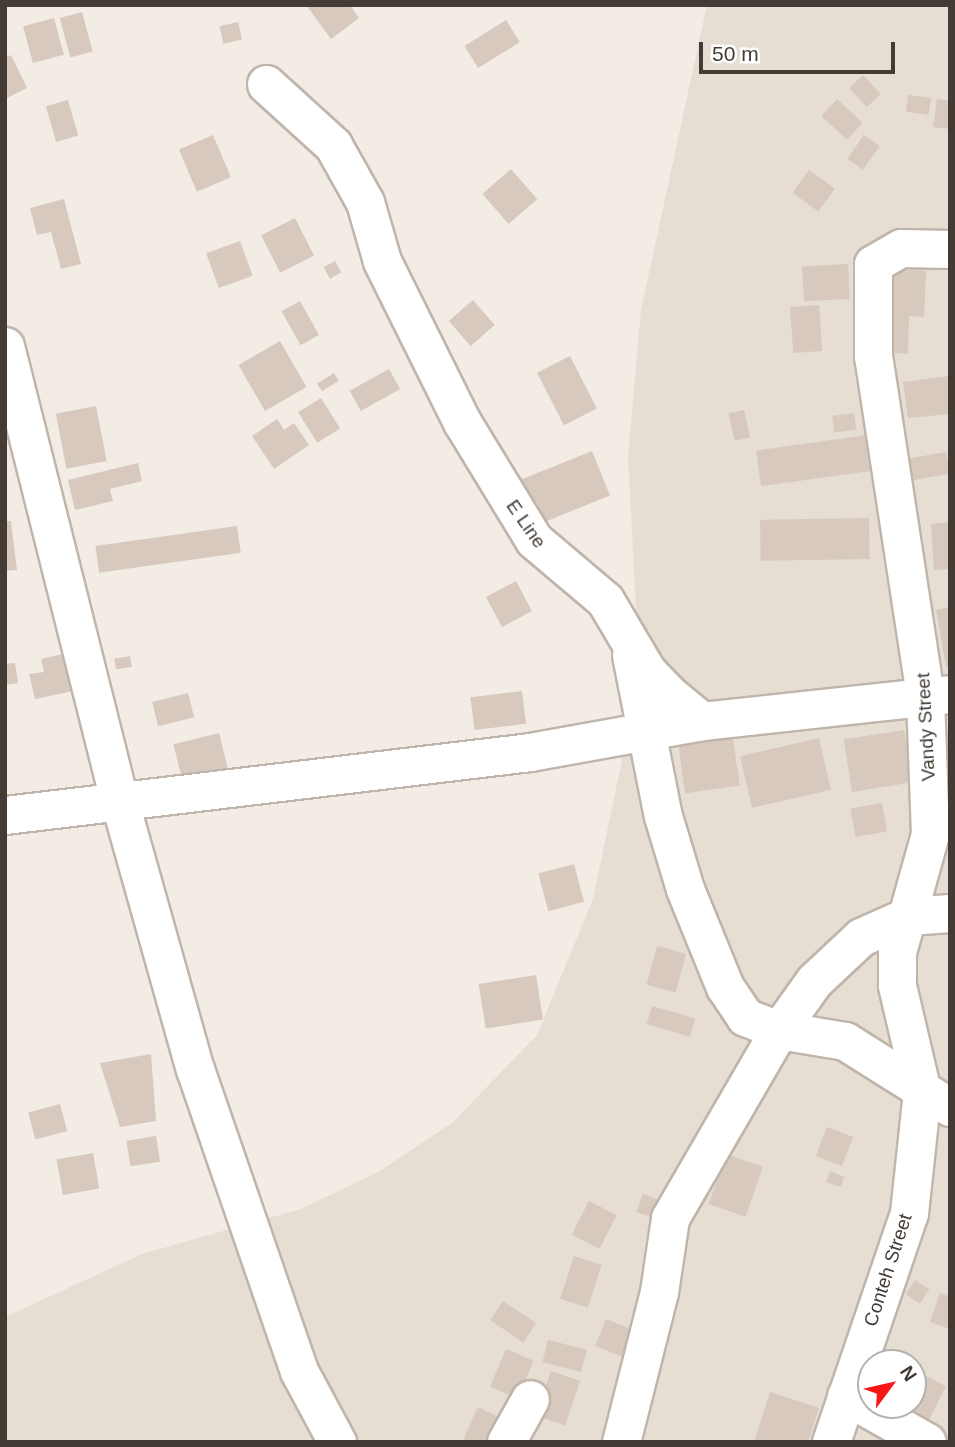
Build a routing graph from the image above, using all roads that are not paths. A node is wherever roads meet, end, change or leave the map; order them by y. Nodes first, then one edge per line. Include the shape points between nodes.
1 (266, 84) dead end
2 (950, 249) edge
3 (5, 346) edge
4 (626, 637) junction
5 (937, 694) edge
6 (702, 721) junction
7 (647, 733) junction
8 (120, 803) junction
9 (5, 815) edge
10 (950, 913) edge
11 (908, 916) junction
12 (779, 1030) junction
13 (936, 1100) edge
14 (846, 1396) junction
15 (530, 1399) dead end
16 (337, 1442) edge
17 (506, 1442) edge
18 (621, 1442) edge
19 (831, 1442) edge
20 (927, 1442) edge

1 - 4 street, E Line via 333,145 365,202 382,261 462,422 534,540 605,600
2 - 5 street, Vandy Street via 901,248 873,264 873,357
3 - 8 street
4 - 6 street, E Line via 646,671
4 - 7 street
5 - 6 street
5 - 11 street, Vandy Street via 930,834
6 - 7 street
7 - 8 street
7 - 12 street via 685,889 725,987 745,1017
8 - 9 street
8 - 16 street via 249,1234 299,1371
10 - 11 street
11 - 12 street via 840,955
11 - 13 street, Vandy Street via 897,952 897,985
12 - 13 street via 845,1041
12 - 18 street via 670,1218 659,1293
13 - 14 street, Conteh Street via 909,1213
14 - 19 street, Conteh Street
14 - 20 street
15 - 17 street

